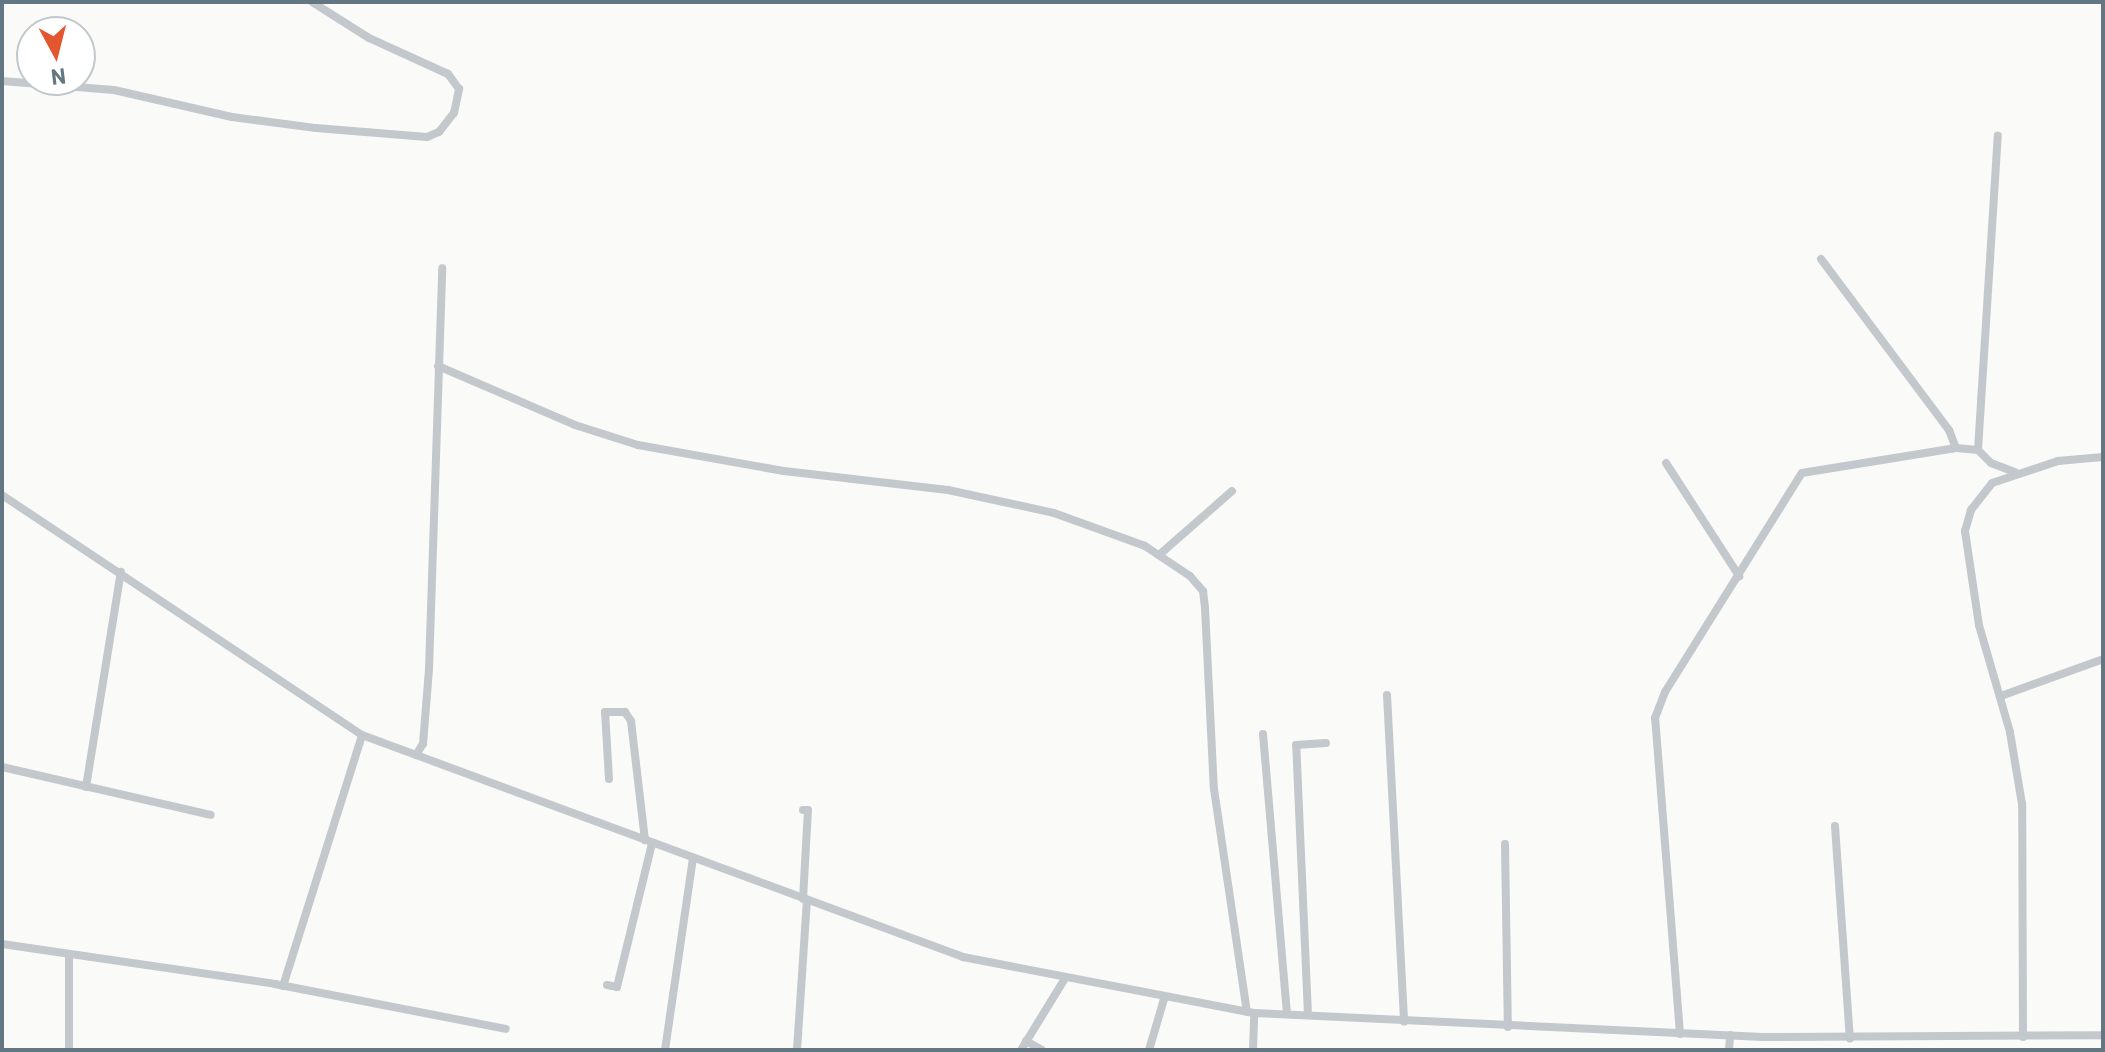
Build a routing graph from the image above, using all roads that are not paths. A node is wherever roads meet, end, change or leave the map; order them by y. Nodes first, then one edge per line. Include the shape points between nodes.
1 (312, 2) edge
2 (2, 81) edge
3 (1998, 136) dead end
4 (1821, 259) dead end
5 (442, 268) dead end
6 (438, 366) junction
7 (1956, 448) junction
8 (1978, 450) junction
9 (2103, 457) edge
10 (1666, 463) dead end
11 (2015, 472) junction
12 (1232, 491) dead end
13 (2, 495) edge
14 (1159, 555) junction
15 (121, 572) junction
16 (1739, 576) junction
17 (2103, 659) edge
18 (1387, 695) dead end
19 (2001, 696) junction
20 (1263, 734) dead end
21 (362, 735) junction
22 (1326, 743) dead end
23 (416, 755) junction
24 (2, 767) edge
25 (609, 779) dead end
26 (86, 787) junction
27 (803, 810) dead end
28 (211, 815) dead end
29 (1835, 826) dead end
30 (648, 841) junction
31 (1505, 844) dead end
32 (693, 858) junction
33 (805, 900) junction
34 (2, 944) edge
35 (69, 955) junction
36 (1064, 980) junction
37 (607, 985) dead end
38 (283, 986) junction
39 (1164, 999) junction
40 (1251, 1013) junction
41 (1287, 1014) junction
42 (1308, 1015) junction
43 (1404, 1022) junction
44 (1508, 1027) junction
45 (506, 1029) dead end
46 (1680, 1034) junction
47 (1730, 1035) junction
48 (2103, 1035) edge
49 (2023, 1037) junction
50 (1850, 1038) junction
51 (1026, 1041) junction
52 (69, 1050) edge
53 (665, 1050) edge
54 (797, 1050) edge
55 (1021, 1050) edge
56 (1042, 1050) edge
57 (1149, 1050) edge
58 (1253, 1050) edge
59 (1729, 1050) edge

1 - 2 street via 369,38 448,74 459,89 454,113 439,132 427,137 316,128 232,117 114,90
3 - 8 street
4 - 7 street via 1949,430
5 - 6 street
6 - 14 street via 575,425 638,445 770,469 993,498 1103,529
6 - 23 street via 429,669 423,744
7 - 8 street
7 - 16 street via 1802,473
8 - 11 street via 1991,463
9 - 11 street
10 - 16 street
11 - 19 street via 1981,494 1965,531 1979,625
12 - 14 street
13 - 15 street
14 - 40 street via 1203,591 1214,789
15 - 21 street
15 - 26 street
16 - 46 street via 1655,711
17 - 19 street
18 - 43 street
19 - 49 street via 2022,804
20 - 41 street
21 - 23 street
21 - 38 street
22 - 42 street via 1296,745
23 - 30 street
24 - 26 street
25 - 30 street via 605,712 625,712 631,721
26 - 28 street
27 - 33 street via 808,810
29 - 50 street
30 - 32 street
30 - 37 street via 617,987
31 - 44 street
32 - 33 street
32 - 53 street
33 - 36 street via 963,957
33 - 54 street
34 - 35 street
35 - 38 street
35 - 52 street
36 - 39 street
36 - 51 street
38 - 45 street
39 - 40 street
39 - 57 street
40 - 41 street
40 - 58 street
41 - 42 street
42 - 43 street
43 - 44 street
44 - 46 street
46 - 47 street
47 - 50 street
47 - 59 street
48 - 49 street
49 - 50 street
51 - 55 street
51 - 56 street

